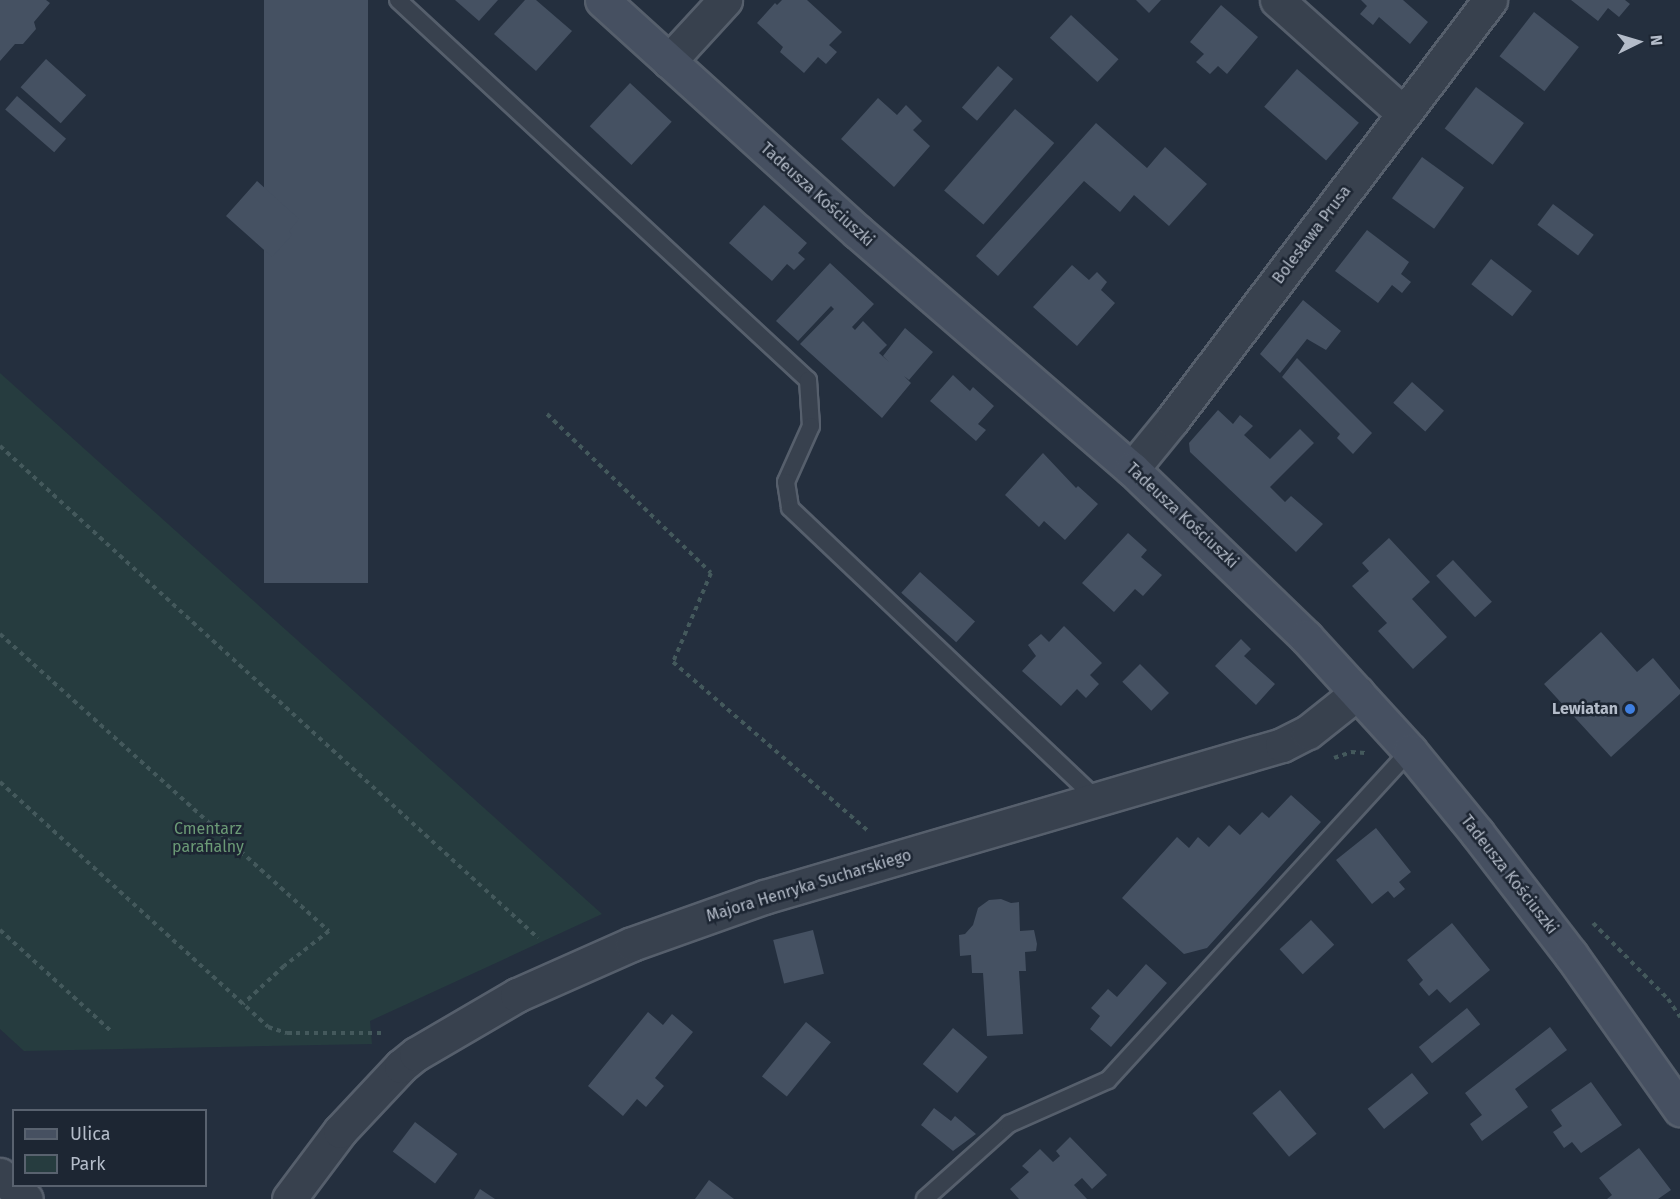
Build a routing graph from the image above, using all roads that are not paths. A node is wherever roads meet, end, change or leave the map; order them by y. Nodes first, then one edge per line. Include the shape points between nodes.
1 (398, 0) edge
2 (602, 0) edge
3 (725, 0) edge
4 (1277, 0) edge
5 (1491, 0) edge
6 (669, 61) junction
7 (1403, 112) junction
8 (1132, 469) junction
9 (1357, 693) junction
10 (1400, 761) junction
11 (1097, 799) junction
12 (1680, 1109) edge
13 (0, 1175) edge
14 (12, 1186) edge
15 (13, 1187) edge
16 (26, 1199) edge
17 (289, 1199) edge
18 (925, 1199) edge

1 - 11 lane via 808,380 811,426 786,482 790,508
2 - 6 main road, Tadeusza Kościuszki
3 - 6 street
4 - 7 street
5 - 7 street, Bolesława Prusa
6 - 8 main road, Tadeusza Kościuszki
7 - 8 street, Bolesława Prusa
8 - 9 main road, Tadeusza Kościuszki via 1251,581
9 - 10 main road, Tadeusza Kościuszki
9 - 11 street, Majora Henryka Sucharskiego via 1308,732 1282,745
10 - 12 main road, Tadeusza Kościuszki via 1564,946
10 - 18 lane via 1108,1080 1009,1125
11 - 17 street, Majora Henryka Sucharskiego via 764,897 632,944 518,995 401,1066 340,1131
13 - 14 street
15 - 16 street

